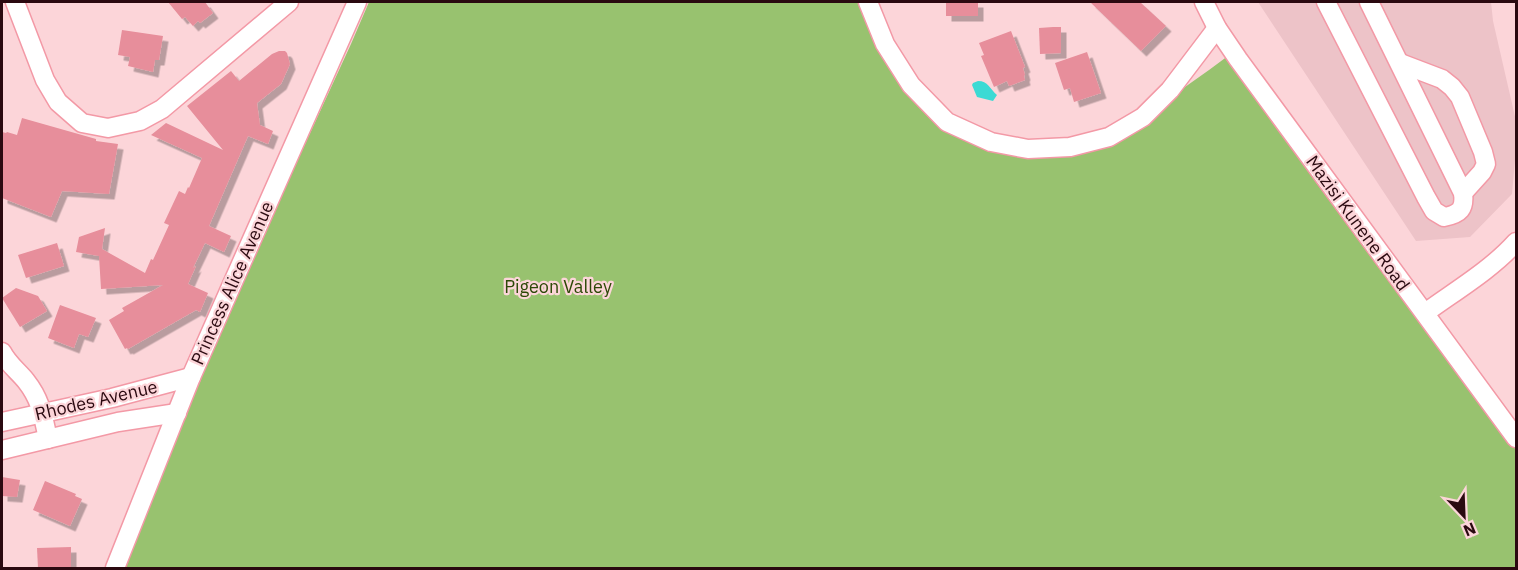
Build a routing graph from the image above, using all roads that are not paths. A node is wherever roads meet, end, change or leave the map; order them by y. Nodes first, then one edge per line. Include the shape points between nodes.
1 (15, 2) edge
2 (289, 2) edge
3 (357, 2) edge
4 (868, 2) edge
5 (1205, 2) edge
6 (1326, 2) edge
7 (1369, 2) edge
8 (1217, 28) junction
9 (1400, 63) junction
10 (1463, 192) junction
11 (1516, 242) edge
12 (1425, 313) junction
13 (2, 352) edge
14 (191, 377) junction
15 (42, 412) junction
16 (177, 413) junction
17 (2, 422) edge
18 (1516, 438) edge
19 (48, 439) junction
20 (2, 450) edge
21 (115, 568) edge

1 - 2 street via 45,80 58,102 82,123 108,128 140,121 162,109
3 - 14 street, Princess Alice Avenue
4 - 8 street via 885,44 911,85 947,122 991,142 1028,149 1070,147 1109,137 1143,117 1170,90
5 - 8 street, Mazisi Kunene Road
6 - 10 street via 1434,211 1444,217 1461,210
7 - 9 street
8 - 12 street, Mazisi Kunene Road
9 - 10 street
9 - 10 street via 1442,79 1460,97 1486,164
11 - 12 street via 1489,267
12 - 18 street, Mazisi Kunene Road
13 - 15 street via 26,381
14 - 15 street, Rhodes Avenue
14 - 16 street, Princess Alice Avenue
15 - 17 street, Rhodes Avenue
15 - 19 street
16 - 19 street, Rhodes Avenue
16 - 21 street, Princess Alice Avenue
19 - 20 street, Rhodes Avenue

